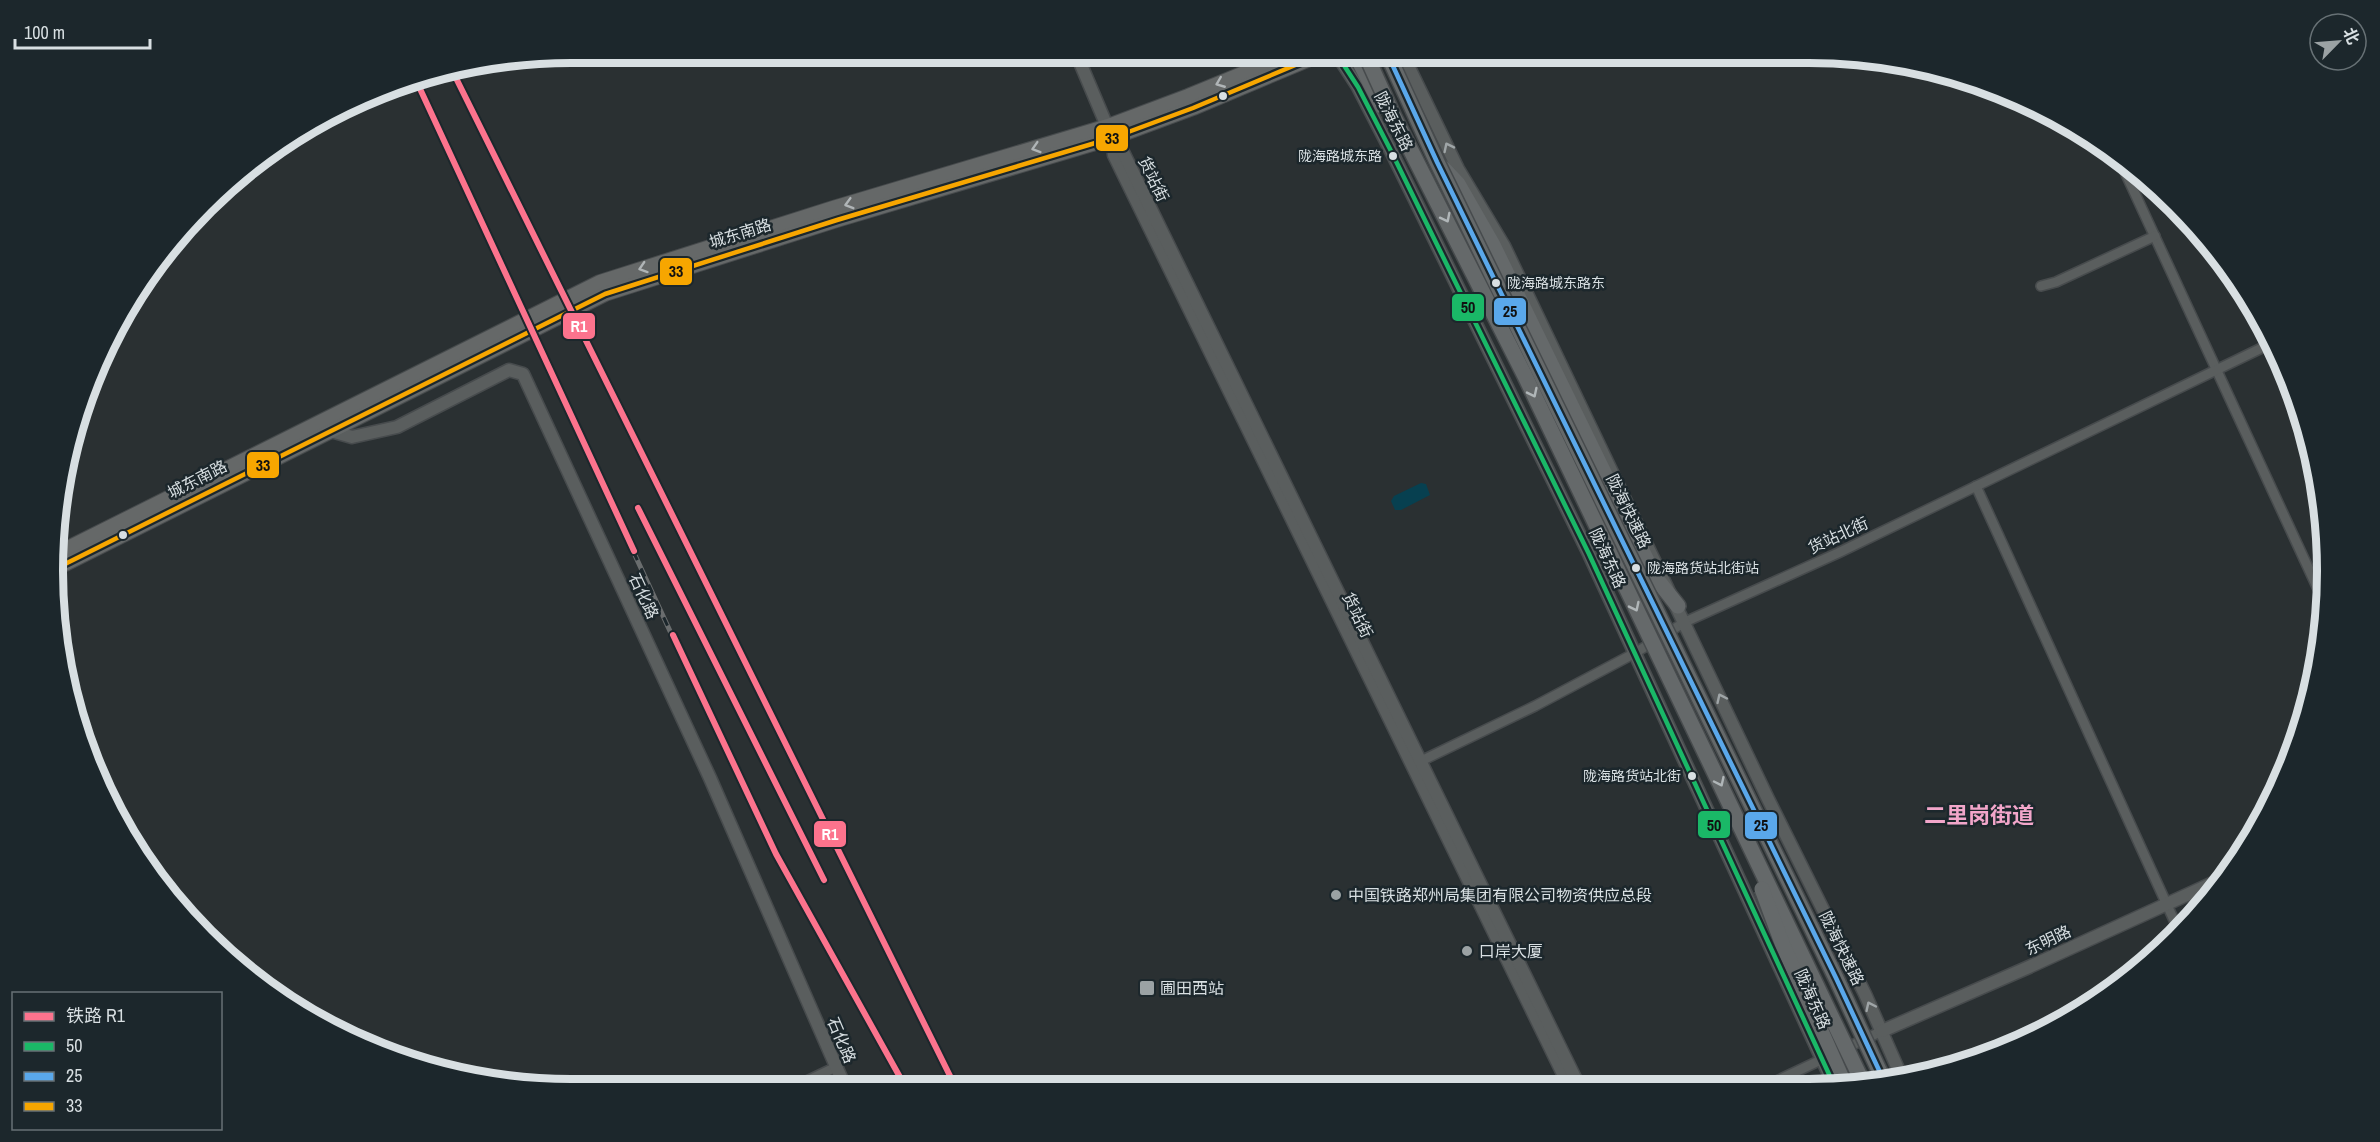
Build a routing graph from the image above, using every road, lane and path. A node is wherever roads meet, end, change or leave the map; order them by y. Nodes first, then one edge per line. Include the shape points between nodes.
1 (1081, 63) edge
2 (1267, 63) edge
3 (1298, 63) edge
4 (1343, 63) edge
5 (1360, 63) edge
6 (1370, 63) edge
7 (1392, 63) edge
8 (1407, 63) edge
9 (1109, 132) junction
10 (1437, 162) junction
11 (2126, 175) edge
12 (1427, 181) junction
13 (2155, 236) junction
14 (2041, 286) dead end
15 (2265, 346) edge
16 (2217, 370) junction
17 (331, 431) junction
18 (1976, 486) junction
19 (64, 550) edge
20 (63, 565) edge
21 (2317, 586) edge
22 (1678, 606) junction
23 (1685, 622) junction
24 (1635, 653) junction
25 (1421, 761) junction
26 (1741, 827) junction
27 (2208, 885) edge
28 (2167, 904) junction
29 (2175, 923) edge
30 (1882, 1031) junction
31 (1822, 1060) junction
32 (836, 1067) junction
33 (1899, 1071) edge
34 (1881, 1074) edge
35 (1860, 1076) edge
36 (1831, 1078) edge
37 (1842, 1078) edge
38 (811, 1079) edge
39 (841, 1079) edge
40 (1566, 1079) edge
41 (1576, 1079) edge
42 (1781, 1079) edge

1 - 9 street
2 -> 9 main road, 城东南路
3 - 9 main road, 城东南路 via 1193,108
4 - 24 street, 陇海东路 via 1390,149
5 - 12 highway, bridge via 1388,120
6 - 12 highway, bridge
7 - 10 highway, 陇海快速路, bridge
22 -> 8 street via 1504,246 1458,168
9 - 17 main road, 城东南路 via 605,294
9 -> 19 main road, 城东南路 via 822,212 600,282
9 - 25 street, 货站街 via 1122,150
9 - 40 street, 货站街 via 1114,155
10 - 22 highway via 1458,184 1493,245 1655,577
10 - 34 highway, 陇海快速路, bridge
11 - 13 street
12 -> 26 highway, bridge
13 - 14 street
13 - 16 street
15 - 16 street, 货站北街
16 - 18 street, 货站北街
16 - 21 street
17 - 20 main road, 城东南路
17 - 32 street, 石化路 via 352,437 397,427 509,370 523,374 705,767
18 - 23 street, 货站北街
18 - 28 street
22 - 23 street
23 - 24 street, 货站北街
30 -> 23 street
24 - 25 street, 货站北街
24 - 31 street, 陇海东路
25 - 41 street, 货站街
26 - 35 highway, bridge
26 - 37 highway, bridge via 1782,943
27 - 28 street, 东明路
28 - 29 street
28 - 30 street, 东明路
30 - 31 street
30 - 33 street
31 - 36 street, 陇海东路
31 - 42 street
32 - 38 street
32 - 39 street, 石化路

